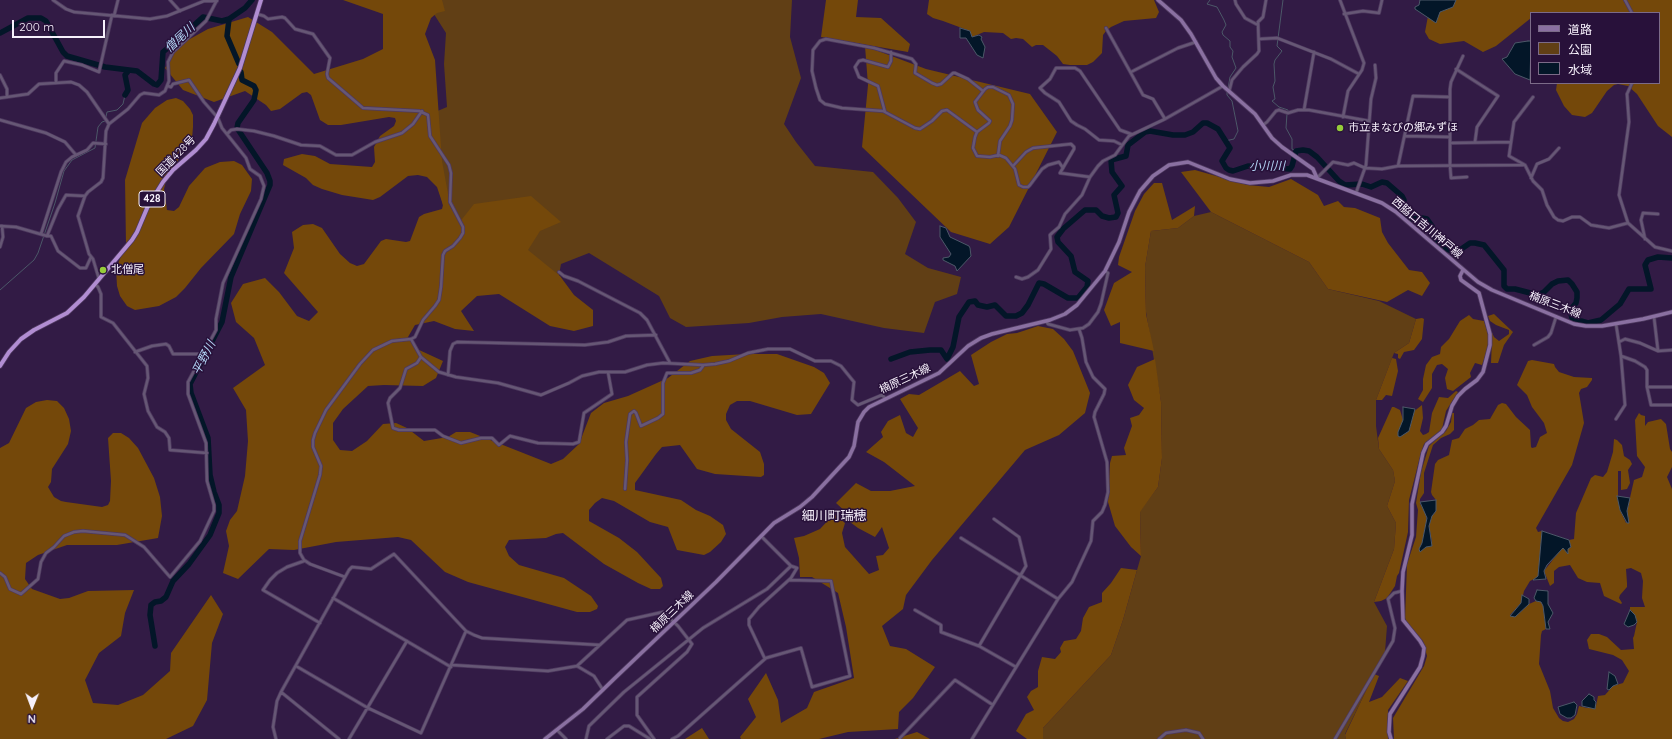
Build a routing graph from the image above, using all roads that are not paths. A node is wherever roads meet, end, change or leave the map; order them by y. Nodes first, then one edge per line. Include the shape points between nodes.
1 (53, 0) edge
2 (118, 0) edge
3 (170, 0) edge
4 (217, 0) edge
5 (261, 0) edge
6 (1158, 0) edge
7 (1235, 0) edge
8 (1266, 0) edge
9 (1340, 0) edge
10 (1382, 0) edge
11 (1625, 0) edge
12 (180, 11) junction
13 (1631, 12) edge
14 (257, 14) junction
15 (1344, 14) junction
16 (113, 15) junction
17 (1258, 25) junction
18 (1106, 28) dead end
19 (1259, 39) junction
20 (1196, 42) junction
21 (891, 52) junction
22 (1314, 52) junction
23 (1463, 56) dead end
24 (1375, 65) dead end
25 (1456, 69) junction
26 (1131, 72) junction
27 (1359, 74) junction
28 (0, 76) edge
29 (56, 82) junction
30 (1632, 84) edge
31 (168, 86) junction
32 (1226, 89) junction
33 (983, 91) junction
34 (7, 96) junction
35 (1450, 97) junction
36 (1534, 97) dead end
37 (0, 98) edge
38 (1304, 110) junction
39 (422, 111) junction
40 (885, 112) junction
41 (1343, 117) junction
42 (218, 118) junction
43 (1165, 119) junction
44 (0, 120) edge
45 (1369, 122) junction
46 (109, 124) junction
47 (1263, 124) junction
48 (977, 132) junction
49 (227, 134) junction
50 (1131, 134) junction
51 (1405, 136) junction
52 (1450, 137) junction
53 (1475, 142) junction
54 (1511, 142) junction
55 (1450, 143) junction
56 (106, 144) junction
57 (1122, 145) junction
58 (1559, 148) dead end
59 (76, 155) junction
60 (998, 156) junction
61 (1450, 165) junction
62 (1525, 165) junction
63 (1013, 166) junction
64 (1398, 166) junction
65 (1063, 168) junction
66 (1365, 168) junction
67 (1090, 177) junction
68 (1466, 177) dead end
69 (1317, 178) junction
70 (1531, 178) junction
71 (1356, 193) junction
72 (85, 196) junction
73 (1658, 214) dead end
74 (1628, 223) junction
75 (1, 226) edge
76 (41, 234) junction
77 (47, 236) junction
78 (1645, 239) junction
79 (0, 247) edge
80 (1672, 251) edge
81 (91, 257) junction
82 (1463, 270) junction
83 (1105, 271) junction
84 (559, 272) dead end
85 (1016, 277) dead end
86 (99, 279) junction
87 (95, 284) junction
88 (1672, 312) edge
89 (1556, 317) junction
90 (1654, 317) junction
91 (1046, 321) junction
92 (1616, 324) junction
93 (1079, 329) junction
94 (656, 335) junction
95 (411, 339) junction
96 (1619, 342) junction
97 (1534, 345) dead end
98 (1672, 350) edge
99 (1658, 351) junction
100 (135, 352) junction
101 (202, 354) junction
102 (1621, 356) junction
103 (421, 357) junction
104 (670, 363) junction
105 (0, 366) edge
106 (703, 366) junction
107 (608, 372) junction
108 (448, 374) junction
109 (1647, 387) junction
110 (1672, 387) edge
111 (885, 398) junction
112 (1672, 405) edge
113 (1616, 419) dead end
114 (207, 453) junction
115 (624, 489) dead end
116 (994, 519) dead end
117 (761, 536) junction
118 (961, 538) dead end
119 (305, 561) junction
120 (791, 566) junction
121 (0, 573) edge
122 (1020, 575) junction
123 (345, 577) junction
124 (789, 580) junction
125 (1402, 591) junction
126 (333, 598) junction
127 (1058, 600) junction
128 (915, 610) dead end
129 (674, 622) junction
130 (320, 623) junction
131 (466, 631) junction
132 (690, 639) junction
133 (407, 641) junction
134 (600, 645) junction
135 (979, 646) junction
136 (765, 658) junction
137 (296, 666) junction
138 (451, 666) junction
139 (577, 666) junction
140 (1016, 667) junction
141 (603, 690) junction
142 (281, 692) junction
143 (992, 705) junction
144 (368, 708) junction
145 (557, 730) junction
146 (900, 738) edge
147 (276, 739) edge
148 (339, 739) edge
149 (349, 739) edge
150 (545, 739) edge
151 (566, 739) edge
152 (586, 739) edge
153 (607, 739) edge
154 (650, 739) edge
155 (654, 739) edge
156 (672, 739) edge
157 (972, 739) edge
158 (1159, 739) edge
159 (1204, 739) edge
160 (1335, 739) edge
161 (1391, 739) edge

1 - 16 street via 74,12
2 - 16 street
3 - 12 street
4 - 12 street via 204,1
4 - 31 street via 206,21 173,52 168,62
5 - 14 highway, 国道428号 / 428
6 - 20 main road, 西脇口吉川神戸線 via 1181,20
7 - 17 street via 1245,18
8 - 17 street via 1263,17
9 - 15 street
10 - 15 street via 1380,12
11 - 13 street
12 - 16 street via 157,19
14 - 39 street via 268,19 285,18 295,29 313,34 330,58 328,78 363,108
14 - 42 highway, 国道428号 / 428 via 243,61
15 - 27 street via 1364,63 1364,68
16 - 29 street via 100,72 64,61 56,73
17 - 19 street
18 - 26 street
19 - 22 street via 1277,38
19 - 32 street via 1260,47 1257,54 1243,66
20 - 26 street via 1178,48
20 - 32 main road, 西脇口吉川神戸線 via 1216,78
21 - 33 street via 912,58 916,64 915,73 932,83 941,84 955,73
21 - 40 street via 888,66 863,60 855,67 859,77 878,86
21 - 40 street via 826,39 816,45 812,59 812,71 821,102 842,108
22 - 27 street
22 - 38 street
23 - 25 street
24 - 45 street via 1376,78 1370,99
25 - 35 street via 1451,82
25 - 53 street via 1498,96 1476,127
26 - 43 street via 1143,95 1153,99
27 - 41 street via 1348,91
28 - 34 street via 7,89
29 - 34 street via 39,84 28,94
29 - 46 street via 79,85 87,92
30 - 74 street via 1627,94 1629,122 1619,188
31 - 42 street via 189,80
31 - 46 street via 159,95 140,95 128,109
32 - 43 street
32 - 47 main road, 西脇口吉川神戸線 via 1248,107
33 - 48 street via 975,105 990,121
33 - 60 street via 988,87 994,87 1009,95 1013,104 1012,120 1000,141
34 - 37 street
35 - 51 street via 1413,96
35 - 52 street
36 - 54 street via 1514,122
38 - 41 street
38 - 47 street via 1288,113 1276,111
39 - 49 street via 413,124 402,133 375,142 352,154 336,154 320,146 301,145 254,131 237,129
39 - 95 street via 428,115 430,136 449,165 450,202 463,227 463,233 443,255 439,300 423,320 415,337
40 - 48 street via 920,129 942,111 947,110
41 - 45 street
42 - 49 street
42 - 86 highway, 国道428号 / 428 via 201,145 163,182 132,240
43 - 50 street
44 - 59 street via 46,133 65,142
45 - 66 street
46 - 56 street
47 - 69 main road, 西脇口吉川神戸線 via 1272,138 1313,169
48 - 60 street via 973,148 977,156
49 - 101 street via 246,158 250,169 260,176 264,186 261,199 223,282 216,330
50 - 57 street
50 - 57 street via 1120,130 1080,71 1075,68 1056,68 1040,88 1059,102 1070,121 1099,140 1114,141
51 - 52 street
51 - 64 street
52 - 55 street
53 - 54 street
53 - 55 street
54 - 62 street via 1509,156
55 - 61 street
56 - 59 street via 93,143
56 - 72 street via 103,178
57 - 67 street via 1115,155 1103,161
58 - 70 street via 1549,159 1537,164
59 - 76 street via 63,167
60 - 63 street via 1006,158
61 - 62 street
61 - 64 street
61 - 68 street via 1450,178
62 - 70 street
63 - 65 street via 1019,185 1023,187 1028,187 1048,165 1059,162
63 - 65 street via 1033,148 1073,144 1074,150
64 - 66 street via 1382,169
65 - 67 street via 1060,173
66 - 69 street via 1354,163 1348,165 1333,162
66 - 71 street
67 - 85 street via 1082,195 1065,214 1059,227 1050,235 1051,250 1038,270 1022,279
69 - 71 main road, 西脇口吉川神戸線
69 - 83 main road, 楠原三木線 via 1291,175 1273,181 1250,183 1230,179 1188,162 1169,165 1140,191
70 - 74 street via 1542,190 1547,205 1558,220 1580,217 1591,225 1609,228
71 - 82 main road, 西脇口吉川神戸線 via 1382,203 1396,212
72 - 77 street via 66,195
72 - 81 street via 78,216
73 - 78 street via 1643,213
74 - 78 street
75 - 76 street
75 - 79 street via 4,237
76 - 77 street
77 - 81 street via 51,236 58,251 80,268 86,268
78 - 80 street via 1655,246
81 - 86 street
82 - 89 main road, 楠原三木線 via 1492,290
82 - 125 main road, 西脇口吉川神戸線 via 1461,280 1479,293 1483,306 1490,334 1487,359 1483,372 1458,396 1442,432 1427,444 1423,453 1412,504 1412,535 1403,572
83 - 91 main road, 楠原三木線 via 1077,305 1065,314
83 - 93 street via 1108,273 1098,312 1089,324
84 - 94 street via 640,313
86 - 87 highway, 国道428号 / 428
87 - 100 street via 101,294 101,317 113,323
87 - 105 highway, 国道428号 / 428 via 67,313 21,339
88 - 90 main road, 楠原三木線
89 - 92 main road, 楠原三木線 via 1586,326
89 - 97 street via 1548,337
90 - 92 main road, 楠原三木線
90 - 99 street
91 - 93 street via 1048,324 1070,330
91 - 111 main road, 楠原三木線 via 981,338 939,372
92 - 96 street
93 - 127 street via 1086,362 1104,389 1094,417 1107,462 1108,492 1106,505 1093,521 1090,540 1072,582
94 - 104 street
94 - 108 street via 626,336 608,342 585,345 457,342 450,351
95 - 103 street
95 - 119 street via 392,341 373,350 318,424 313,447 321,466 300,542 300,553
96 - 99 street via 1625,339
96 - 102 street
98 - 99 street
100 - 101 street via 166,344 173,354
100 - 114 street via 147,366 148,378 144,394 148,412 157,427 169,438 170,450
101 - 114 street via 189,378 187,389 206,443
102 - 109 street via 1645,367
102 - 113 street via 1625,405
103 - 107 street via 417,363 406,369 400,388 388,403 394,428 434,430 461,443 492,438 499,445 510,436 538,443 579,442 584,413 612,394
103 - 108 street via 439,372
104 - 106 street
104 - 107 street via 647,365 625,372
106 - 111 street via 729,361 760,350 790,349 815,361 831,361 842,366 854,382 852,400 858,405 882,395
106 - 115 street via 691,373 667,373 663,383 663,414 658,418 641,426 636,413 634,411 630,414
107 - 108 street via 582,376 541,395 498,383 468,380
109 - 110 street
109 - 112 street via 1651,405
111 - 117 main road, 楠原三木線 via 869,406 860,417 849,457 806,502 774,523
114 - 121 street via 207,481 214,511 200,541 170,577 144,547 125,535 83,531 64,536 46,553 41,562 38,579 21,594 10,589 5,577
116 - 122 street via 1019,538 1026,566
117 - 120 street
117 - 129 main road, 楠原三木線
118 - 122 street
119 - 123 street
119 - 130 street via 287,567 273,576 263,590
120 - 124 street via 797,568
120 - 132 street via 767,589 717,618
122 - 127 street
122 - 135 street
123 - 126 street
123 - 131 street via 352,567 371,569 394,554
124 - 136 street via 749,619 749,625
124 - 136 street via 831,581 850,676 812,687 801,648
125 - 160 street via 1394,592 1388,599 1395,628 1393,641
125 - 161 main road, 西脇口吉川神戸線 via 1402,620 1424,648 1420,667 1390,714
126 - 130 street
126 - 133 street
127 - 140 street
128 - 135 street via 941,625 941,632
129 - 132 street
129 - 134 street via 664,612 627,620
129 - 141 main road, 楠原三木線
130 - 137 street
131 - 134 street via 482,638
131 - 138 street
132 - 152 street via 606,709 590,726
132 - 155 street via 692,644 687,652 637,697 637,715
133 - 138 street
133 - 144 street
134 - 139 street
135 - 140 street
136 - 156 street
137 - 142 street
137 - 144 street
138 - 139 street via 548,671
138 - 144 street via 421,733
139 - 141 street via 594,676
140 - 143 street
141 - 145 main road, 楠原三木線
142 - 147 street via 273,728
142 - 148 street
143 - 146 street via 955,680
143 - 157 street
144 - 149 street
145 - 150 main road, 楠原三木線
145 - 151 street
153 - 154 street via 624,726 629,726
158 - 159 street via 1166,733 1186,730 1199,733

